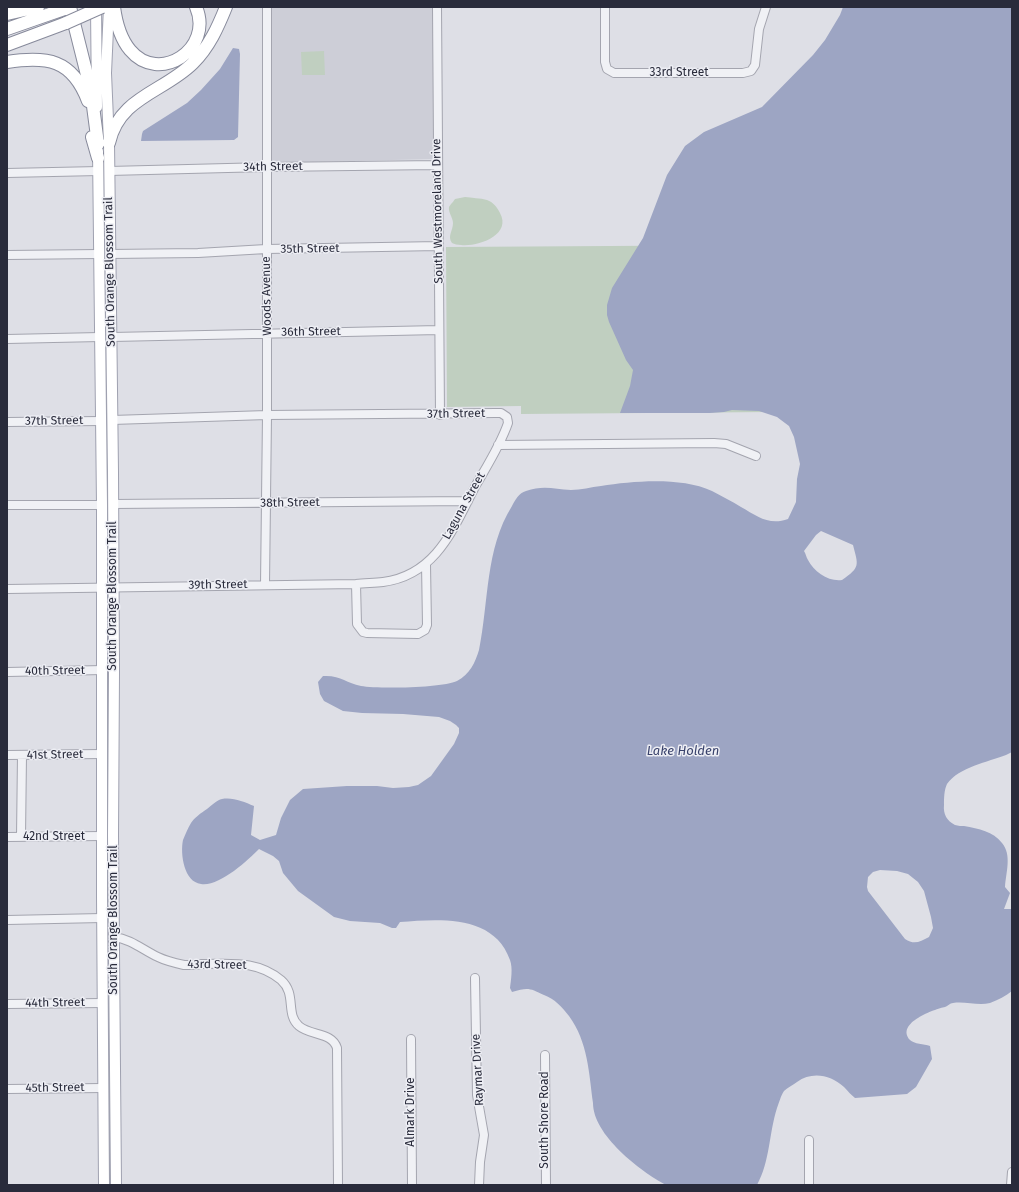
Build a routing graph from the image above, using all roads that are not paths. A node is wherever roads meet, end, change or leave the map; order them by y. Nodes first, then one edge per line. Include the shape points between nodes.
1 (15, 7) edge
2 (38, 7) edge
3 (96, 7) edge
4 (102, 7) edge
5 (109, 7) edge
6 (114, 7) edge
7 (196, 7) edge
8 (226, 7) edge
9 (267, 7) edge
10 (437, 7) edge
11 (605, 7) edge
12 (766, 7) edge
13 (66, 9) edge
14 (7, 10) edge
15 (7, 14) edge
16 (7, 29) edge
17 (7, 45) edge
18 (7, 62) edge
19 (103, 143) junction
20 (98, 158) junction
21 (438, 165) junction
22 (267, 166) junction
23 (98, 171) junction
24 (109, 171) junction
25 (7, 173) edge
26 (439, 246) junction
27 (266, 249) junction
28 (98, 254) junction
29 (110, 254) junction
30 (7, 255) edge
31 (111, 322) junction
32 (439, 330) junction
33 (267, 333) junction
34 (100, 337) junction
35 (112, 337) junction
36 (7, 339) edge
37 (440, 414) junction
38 (267, 415) junction
39 (112, 420) junction
40 (101, 421) junction
41 (7, 422) edge
42 (498, 445) junction
43 (756, 456) dead end
44 (468, 501) junction
45 (266, 503) junction
46 (113, 504) junction
47 (7, 505) edge
48 (102, 505) junction
49 (426, 564) junction
50 (356, 584) junction
51 (265, 585) junction
52 (102, 587) junction
53 (114, 587) junction
54 (7, 589) edge
55 (103, 670) junction
56 (7, 672) edge
57 (102, 754) junction
58 (7, 755) edge
59 (22, 755) junction
60 (114, 771) junction
61 (102, 836) junction
62 (7, 837) edge
63 (21, 837) junction
64 (102, 918) junction
65 (7, 920) edge
66 (114, 937) junction
67 (475, 978) dead end
68 (103, 1002) junction
69 (7, 1004) edge
70 (411, 1039) dead end
71 (545, 1056) dead end
72 (104, 1060) junction
73 (115, 1080) junction
74 (104, 1088) junction
75 (7, 1089) edge
76 (115, 1121) junction
77 (809, 1140) dead end
78 (1012, 1172) edge
79 (104, 1185) edge
80 (116, 1185) edge
81 (338, 1185) edge
82 (412, 1185) edge
83 (480, 1185) edge
84 (546, 1185) edge
85 (809, 1185) edge
86 (1011, 1185) edge

1 - 14 highway
2 - 15 highway
3 - 19 main road, South Orange Blossom Trail
4 - 17 highway, bridge
5 - 19 main road, South Orange Blossom Trail
6 - 7 highway via 120,32 130,50 143,60 160,64 180,58 195,43 200,26
8 - 19 highway via 214,34 199,56 185,70 127,109
9 - 22 street, Woods Avenue
10 - 21 street, South Westmoreland Drive
11 - 12 street, 33rd Street via 605,62 607,69 614,73 743,73 751,71 755,65 759,29
13 - 16 highway
13 - 19 highway
18 - 20 highway via 47,60 59,64 72,74 82,86 88,103 92,138
19 - 20 main road, South Orange Blossom Trail
19 - 24 main road, South Orange Blossom Trail
20 - 23 main road, South Orange Blossom Trail
21 - 22 street, 34th Street
21 - 26 street, South Westmoreland Drive
22 - 24 street, 34th Street
22 - 27 street, Woods Avenue
23 - 25 street
23 - 28 main road, South Orange Blossom Trail
23 - 29 main road via 102,189 103,240
24 - 29 main road, South Orange Blossom Trail
26 - 27 street, 35th Street
26 - 32 street, South Westmoreland Drive
27 - 29 street, 35th Street
27 - 33 street, Woods Avenue
28 - 30 street
28 - 31 main road via 104,271 106,308
28 - 34 main road, South Orange Blossom Trail
29 - 31 main road, South Orange Blossom Trail
31 - 35 main road, South Orange Blossom Trail
32 - 33 street, 36th Street
32 - 37 street, South Westmoreland Drive
33 - 35 street, 36th Street
33 - 38 street, Woods Avenue
34 - 36 street
34 - 40 main road, South Orange Blossom Trail
35 - 39 main road, South Orange Blossom Trail
37 - 38 street, 37th Street
37 - 42 street, 37th Street via 504,415 508,423
38 - 39 street, 37th Street
38 - 45 street, Woods Avenue
39 - 46 main road, South Orange Blossom Trail
40 - 41 street, 37th Street
40 - 48 main road, South Orange Blossom Trail
42 - 43 street via 714,442
42 - 44 street, Laguna Street
44 - 45 street, 38th Street
44 - 49 street, Laguna Street via 438,553
45 - 46 street, 38th Street
45 - 51 street, Woods Avenue
46 - 53 main road, South Orange Blossom Trail
47 - 48 street
48 - 52 main road, South Orange Blossom Trail
49 - 50 street, 39th Street via 412,573 391,580
49 - 50 street via 428,625 418,634 363,632 357,624
50 - 51 street, 39th Street
51 - 53 street, 39th Street
52 - 53 street, 39th Street
52 - 54 street, 39th Street
52 - 55 main road, South Orange Blossom Trail
53 - 60 main road, South Orange Blossom Trail
55 - 56 street, 40th Street
55 - 57 main road, South Orange Blossom Trail
57 - 59 street, 41st Street
57 - 60 main road
57 - 61 main road, South Orange Blossom Trail
58 - 59 street, 41st Street
59 - 63 street
60 - 66 main road, South Orange Blossom Trail
61 - 63 street, 42nd Street
61 - 64 main road, South Orange Blossom Trail
62 - 63 street, 42nd Street
64 - 65 street
64 - 68 main road, South Orange Blossom Trail
66 - 73 main road, South Orange Blossom Trail
66 - 81 street, 43rd Street via 130,941 158,957 185,965 252,965 268,971 286,985 291,997 294,1021 300,1027 332,1039 337,1048
67 - 83 street, Raymar Drive via 477,1095 484,1135
68 - 69 street, 44th Street
68 - 72 main road, South Orange Blossom Trail
70 - 82 street, Almark Drive
71 - 84 street, South Shore Road
72 - 73 main road via 106,1071
72 - 74 main road, South Orange Blossom Trail
73 - 76 main road, South Orange Blossom Trail
74 - 75 street, 45th Street
74 - 76 main road
74 - 79 main road, South Orange Blossom Trail
76 - 80 main road, South Orange Blossom Trail
77 - 85 street
78 - 86 street

